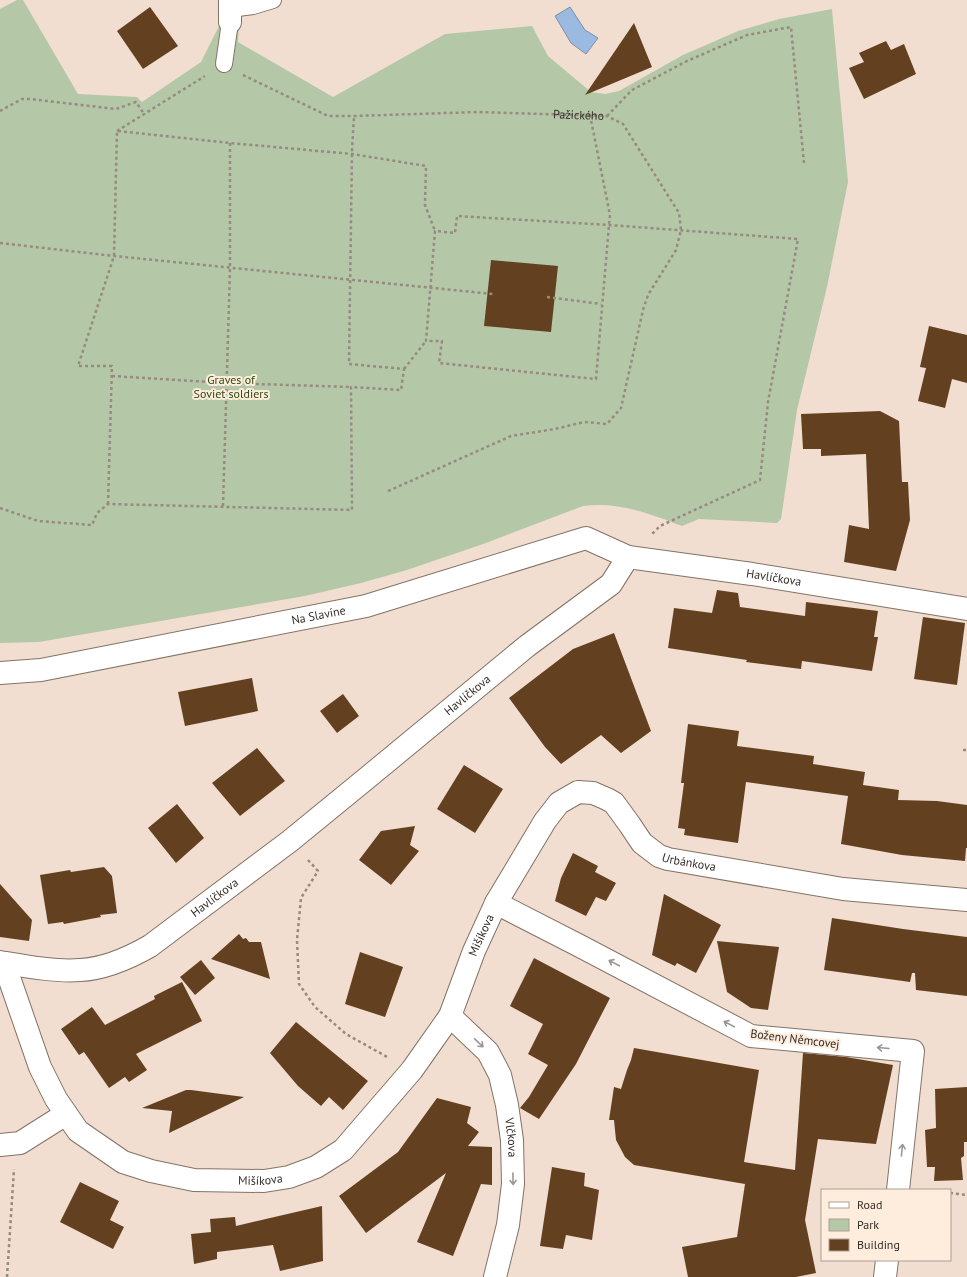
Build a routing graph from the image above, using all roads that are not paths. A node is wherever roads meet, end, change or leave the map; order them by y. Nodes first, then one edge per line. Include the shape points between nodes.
1 (273, 0) edge
2 (230, 10) edge
3 (224, 64) road end
4 (628, 557) junction
5 (967, 609) edge
6 (0, 673) edge
7 (967, 900) edge
8 (496, 903) junction
9 (2, 962) edge
10 (450, 1016) junction
11 (66, 1114) junction
12 (10, 1144) edge
13 (898, 1189) edge
14 (887, 1261) edge
15 (496, 1277) edge
16 (885, 1277) edge

1 - 2 lane
2 - 3 lane
4 - 5 street, Havlíčkova
4 - 6 street, Na Slavíne via 586,538 366,606 41,670
4 - 9 street, Havlíčkova via 611,584 527,646 290,841 150,946 130,957 80,970
7 - 8 street, Urbánkova via 843,889 668,859 659,856 642,843 614,803 593,793 578,792 559,803 551,812
8 - 10 street, Mišíkova
13 -> 8 street, Boženy Němcovej via 913,1051 751,1036
9 - 11 street, Mišíkova via 40,1067
10 - 11 street, Mišíkova via 412,1070 343,1150 316,1167 289,1177 264,1181 194,1180 130,1165 78,1131
10 -> 15 street, Vlčkova via 488,1052 500,1075 507,1105 512,1140 513,1184 508,1225
11 - 12 street
14 - 16 street

